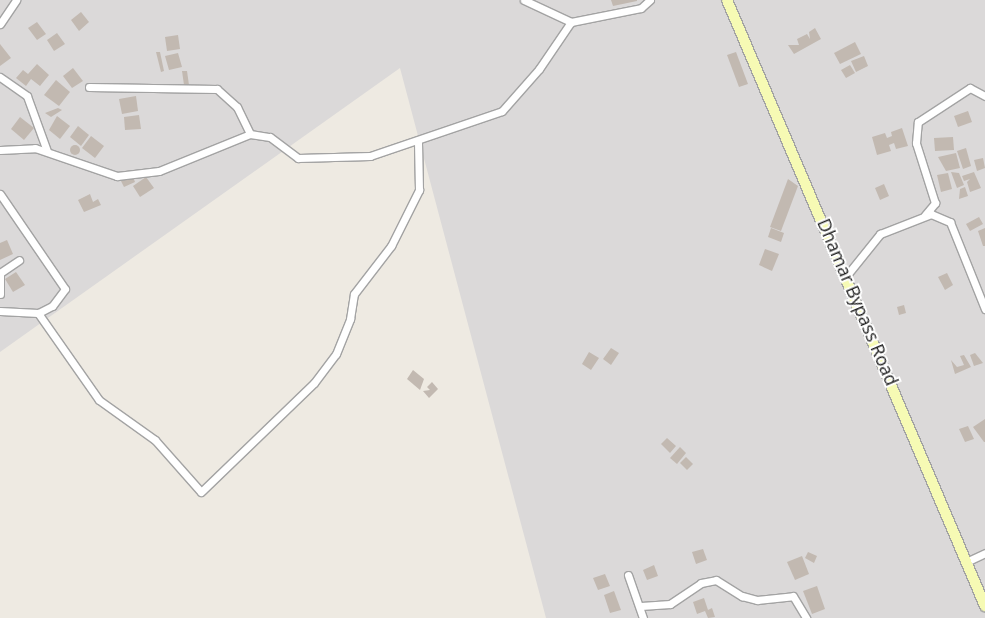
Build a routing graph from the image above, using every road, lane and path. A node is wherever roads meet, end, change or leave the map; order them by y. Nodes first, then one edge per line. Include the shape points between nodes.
1 (16, 0) edge
2 (524, 0) edge
3 (650, 0) edge
4 (727, 0) edge
5 (571, 22) junction
6 (0, 24) edge
7 (0, 77) edge
8 (89, 87) dead end
9 (985, 96) edge
10 (250, 134) junction
11 (418, 142) junction
12 (0, 150) edge
13 (47, 150) junction
14 (0, 194) edge
15 (924, 216) junction
16 (19, 260) dead end
17 (847, 275) junction
18 (0, 294) edge
19 (985, 309) edge
20 (0, 311) edge
21 (38, 313) junction
22 (985, 553) edge
23 (966, 562) junction
24 (628, 575) dead end
25 (641, 606) junction
26 (985, 606) edge
27 (643, 618) edge
28 (806, 618) edge

1 - 6 street
2 - 5 street
3 - 5 street via 641,8
4 - 17 main road, Dhamar Bypass Road
5 - 11 street via 539,69 502,110
7 - 13 street via 27,96
8 - 10 street via 217,89 237,107
9 - 15 street via 970,88 918,122 916,143 935,203
10 - 11 street via 270,137 298,158 370,156
10 - 13 street via 159,171 117,176
11 - 21 street via 419,190 391,246 354,294 350,319 336,354 314,383 201,492 156,440 99,400
12 - 13 street
14 - 21 street via 65,289 52,306
15 - 17 street via 880,234
15 - 19 street via 931,214 950,222
16 - 18 street via 0,273
17 - 23 main road, Dhamar Bypass Road
20 - 21 street
22 - 23 street
23 - 26 main road, Dhamar Bypass Road
24 - 25 street
25 - 27 street
25 - 28 street via 670,604 701,583 716,580 742,596 757,600 792,596

